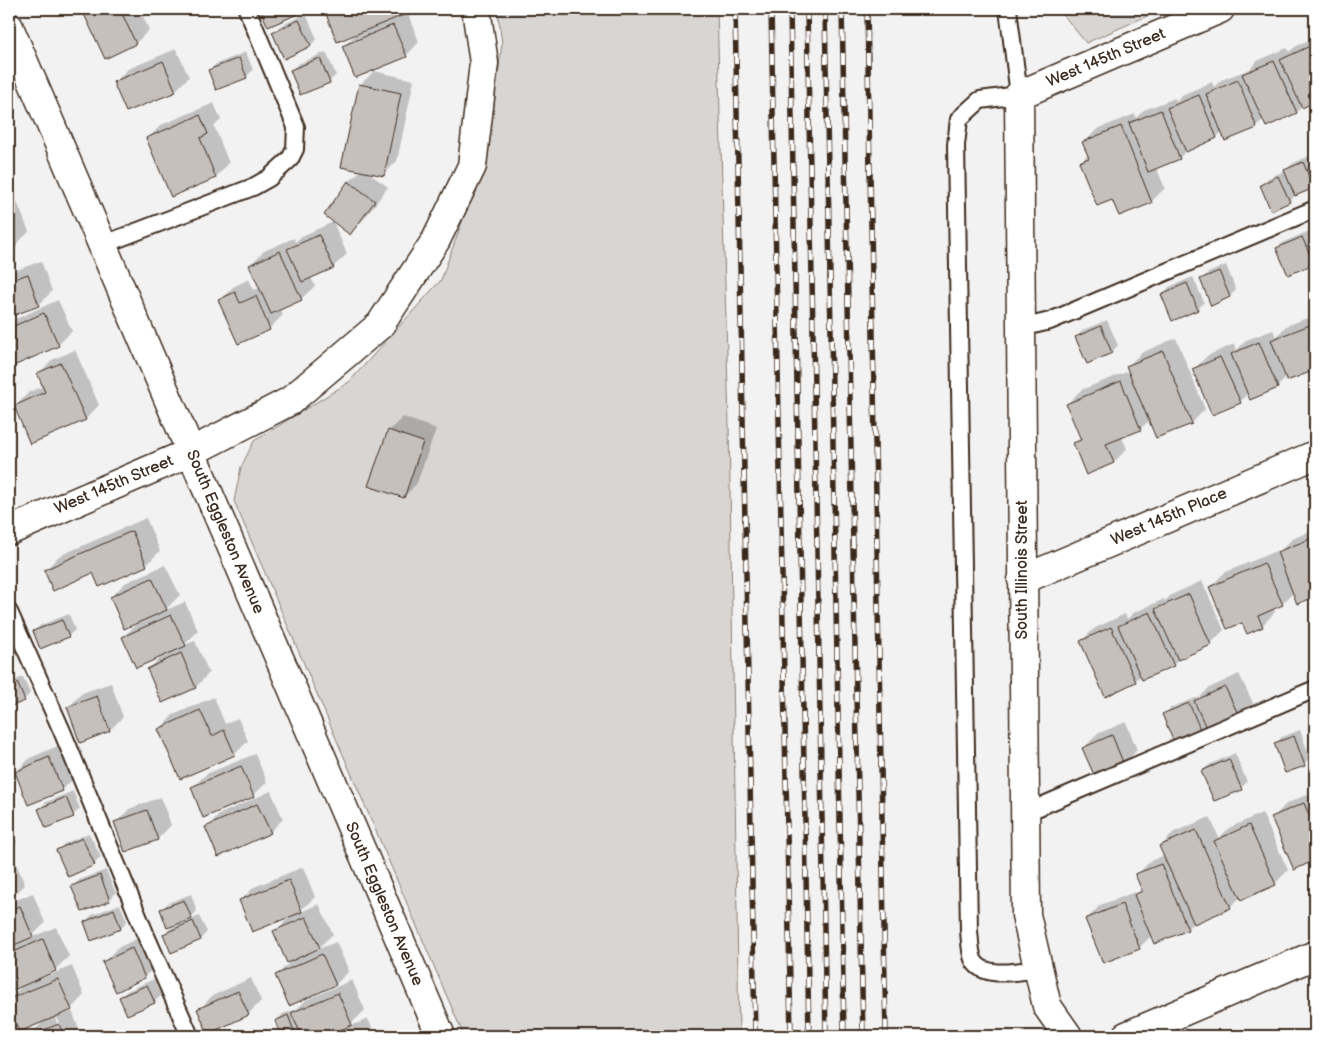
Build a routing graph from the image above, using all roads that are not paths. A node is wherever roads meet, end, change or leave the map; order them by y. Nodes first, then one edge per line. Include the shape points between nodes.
1 (247, 9) edge
2 (476, 9) edge
3 (1008, 9) edge
4 (1220, 9) edge
5 (9, 27) edge
6 (1019, 95) junction
7 (1315, 209) edge
8 (102, 245) junction
9 (1021, 328) junction
10 (190, 452) junction
11 (1315, 454) edge
12 (9, 531) edge
13 (1022, 580) junction
14 (9, 612) edge
15 (1315, 689) edge
16 (1025, 813) junction
17 (1315, 954) edge
18 (1038, 969) junction
19 (190, 1036) edge
20 (441, 1036) edge
21 (1068, 1036) edge
22 (1126, 1036) edge

1 - 8 lane via 296,127 295,149 290,159 254,187
2 - 10 street, West 145th Street via 484,63 472,166 436,240 380,325 290,401
3 - 6 lane
4 - 6 street, West 145th Street
5 - 8 street, South Eggleston Avenue
6 - 9 street, South Illinois Street
6 - 18 lane via 980,100 959,119 956,145 969,921 973,959 982,969 1002,973
7 - 9 lane via 1050,321
8 - 10 street, South Eggleston Avenue
9 - 13 street, South Illinois Street
10 - 12 street, West 145th Street
10 - 20 street, South Eggleston Avenue
11 - 13 street, West 145th Place
13 - 16 street, South Illinois Street
14 - 19 lane
15 - 16 lane
16 - 18 street, South Illinois Street via 1026,915
17 - 22 street
18 - 21 street, South Illinois Street via 1046,1006

